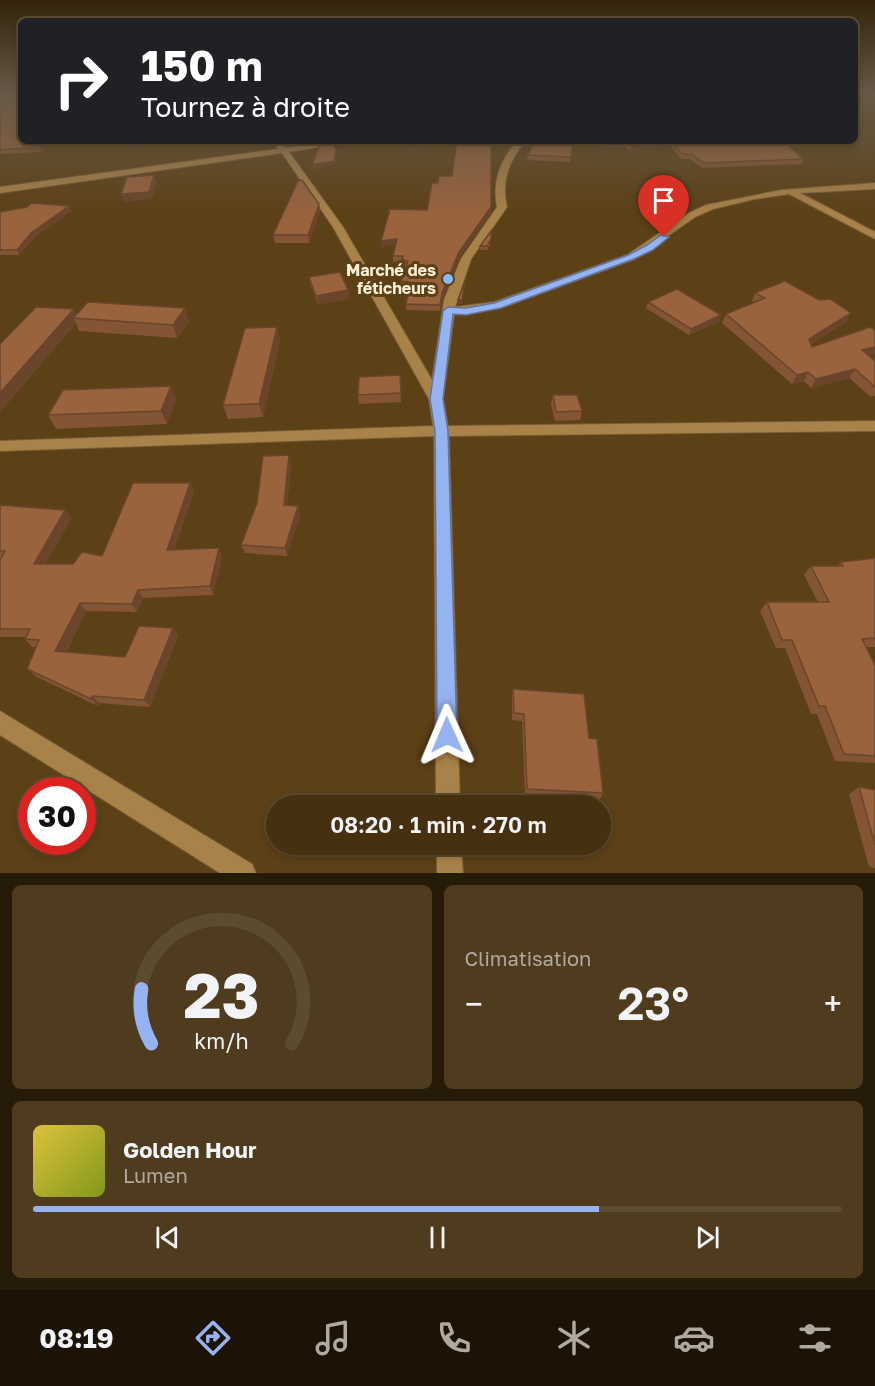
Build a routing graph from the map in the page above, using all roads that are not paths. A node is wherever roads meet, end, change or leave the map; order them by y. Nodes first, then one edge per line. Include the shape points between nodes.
1 (310, 144) edge
2 (519, 144) edge
3 (281, 146) edge
4 (875, 186) edge
5 (0, 190) edge
6 (792, 192) junction
7 (875, 236) edge
8 (448, 311) junction
9 (436, 399) junction
10 (875, 426) edge
11 (441, 431) junction
12 (0, 446) edge
13 (0, 723) edge
14 (448, 795) edge
15 (449, 855) edge
16 (243, 873) edge
17 (450, 873) edge

1 - 3 street
2 - 8 street via 509,157 497,190 502,207 466,259
3 - 5 street
3 - 9 street via 338,227
4 - 6 street
6 - 7 street
6 - 8 street via 712,207 692,215 650,248 631,257 497,305 466,312
8 - 9 street
9 - 11 street
10 - 11 street
11 - 12 street
11 - 14 street
13 - 16 street
15 - 17 street

